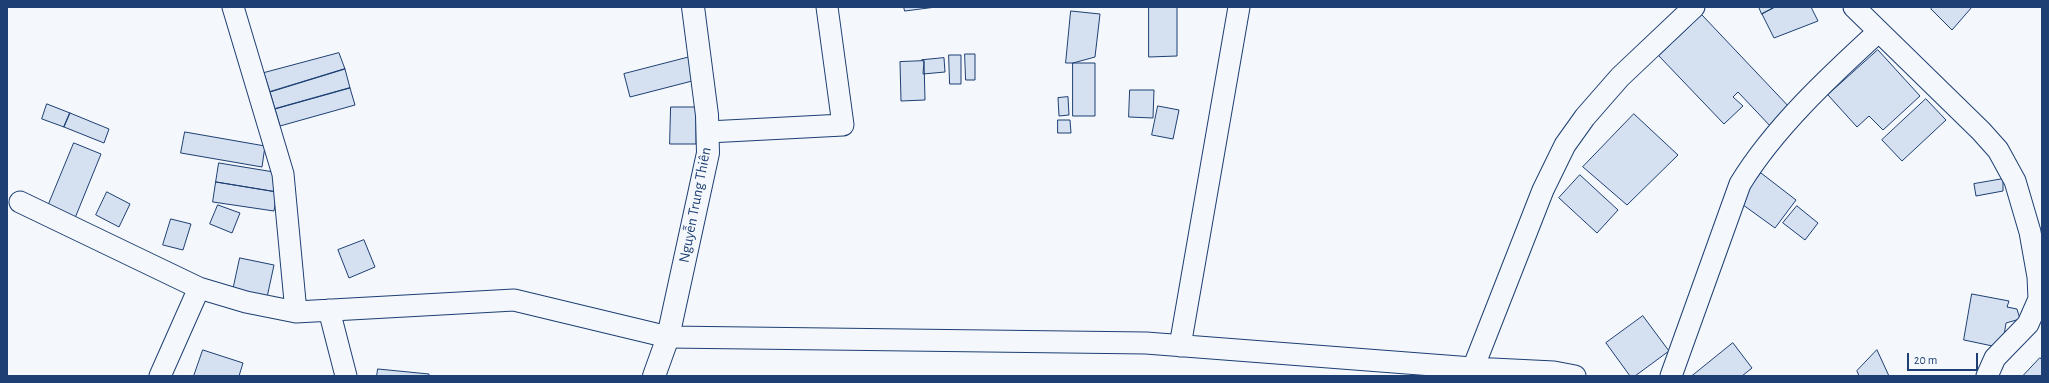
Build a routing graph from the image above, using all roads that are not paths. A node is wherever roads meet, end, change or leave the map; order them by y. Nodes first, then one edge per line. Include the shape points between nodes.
1 (233, 7) edge
2 (827, 7) edge
3 (1239, 7) edge
4 (1694, 7) edge
5 (1854, 7) edge
6 (697, 8) edge
7 (1878, 32) junction
8 (708, 132) junction
9 (20, 202) dead end
10 (199, 288) junction
11 (329, 310) junction
12 (296, 312) junction
13 (668, 337) junction
14 (1180, 346) junction
15 (1471, 372) edge
16 (160, 376) edge
17 (346, 376) edge
18 (654, 376) edge
19 (1575, 376) edge
20 (1671, 376) edge
21 (1987, 376) edge

1 - 12 street via 283,174
2 - 8 street via 843,124
3 - 14 street
4 - 15 street via 1620,77 1585,116 1565,145 1543,190
5 - 7 street
6 - 8 street, Nguyễn Trung Thiên
7 - 20 street via 1827,79 1753,162 1740,184
7 - 21 street via 1998,150 2010,170 2023,206 2038,277 2039,299 2028,324 1995,358
8 - 13 street, Nguyễn Trung Thiên via 708,153
9 - 10 street
10 - 12 street via 246,302
10 - 16 street
11 - 12 street
11 - 13 street via 514,300
11 - 17 street
13 - 14 street via 1146,343
13 - 18 street, Nguyễn Trung Thiên
14 - 15 street
15 - 19 street via 1554,372

